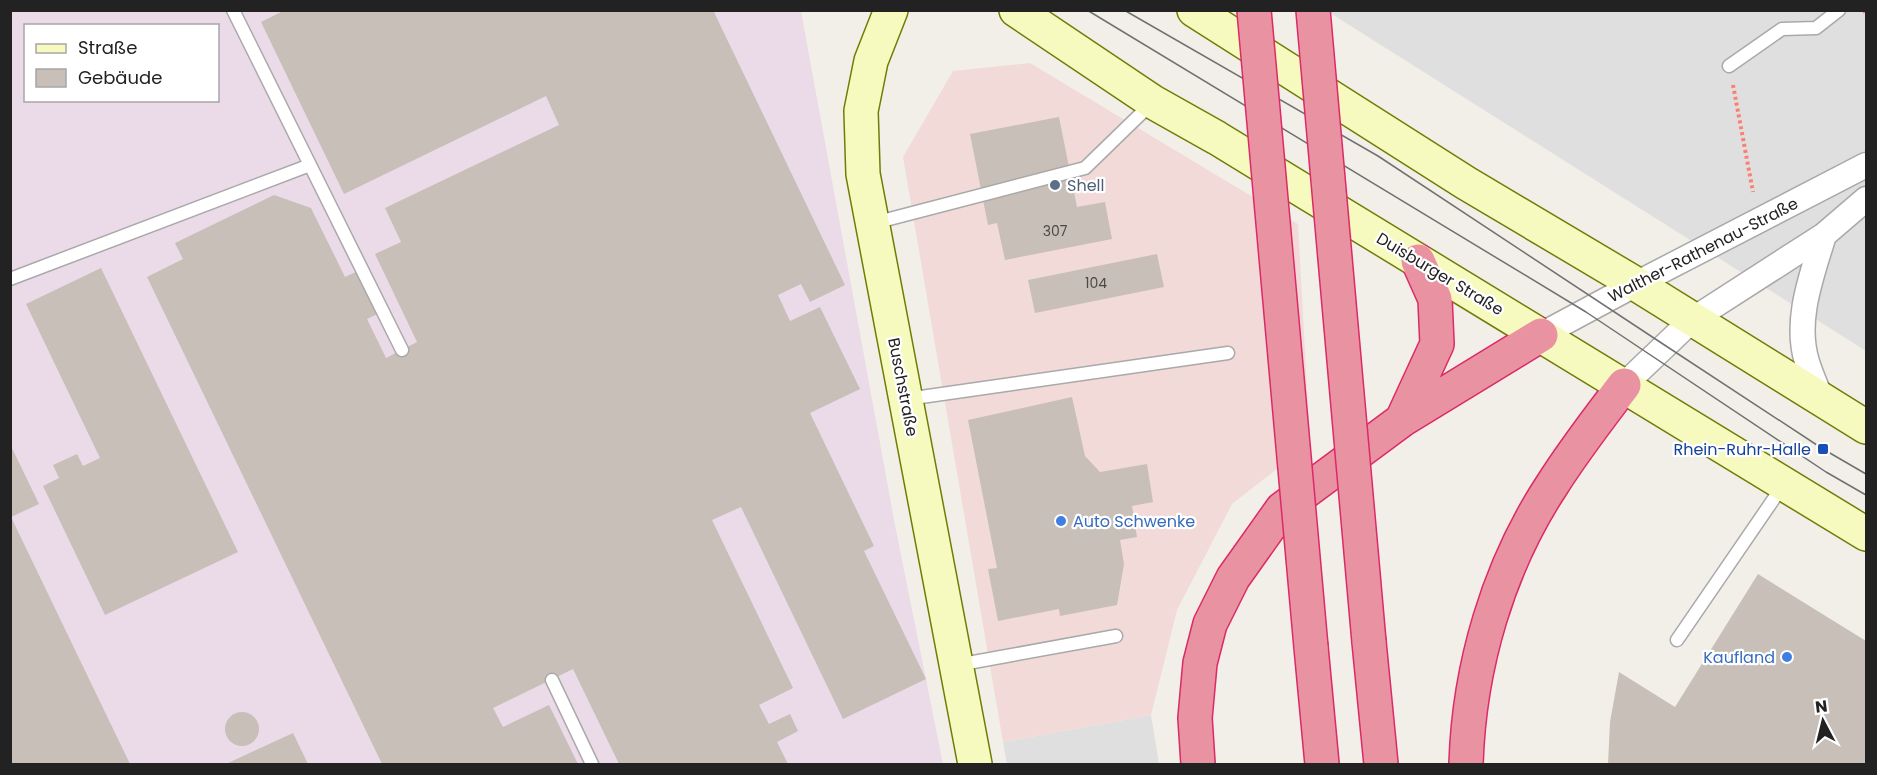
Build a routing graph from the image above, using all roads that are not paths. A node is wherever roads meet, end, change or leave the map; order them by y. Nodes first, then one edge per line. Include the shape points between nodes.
1 (233, 10) edge
2 (891, 10) edge
3 (1016, 10) edge
4 (1194, 10) edge
5 (1254, 10) edge
6 (1313, 10) edge
7 (1839, 10) edge
8 (1729, 66) road end
9 (1153, 102) junction
10 (310, 165) junction
11 (1866, 165) edge
12 (1866, 199) edge
13 (873, 224) junction
14 (1824, 235) junction
15 (1418, 261) junction
16 (10, 279) edge
17 (1636, 284) junction
18 (1692, 320) junction
19 (1541, 335) junction
20 (402, 350) dead end
21 (1228, 353) dead end
22 (1624, 385) junction
23 (906, 399) junction
24 (1822, 400) junction
25 (1402, 420) junction
26 (1866, 427) edge
27 (1785, 483) junction
28 (1866, 534) edge
29 (1116, 636) dead end
30 (1677, 640) dead end
31 (956, 665) junction
32 (552, 680) dead end
33 (592, 765) edge
34 (975, 765) edge
35 (1198, 765) edge
36 (1322, 765) edge
37 (1381, 765) edge
38 (1466, 765) edge

1 - 10 lane
2 - 13 main road, Buschstraße via 871,61 861,111 863,174
3 - 9 main road, Duisburger Straße
4 - 17 main road via 1466,183
5 - 36 highway, bridge
6 - 37 highway, bridge
7 - 8 lane via 1816,28 1782,29
9 - 13 lane via 1085,168
9 - 15 main road, Duisburger Straße
10 - 16 lane
10 - 20 lane
11 - 17 street, Walther-Rathenau-Straße
12 - 14 street
13 - 23 main road, Buschstraße
14 - 18 street
14 - 24 street via 1808,287 1803,328 1806,360
15 - 19 main road, Duisburger Straße
15 - 25 highway via 1435,300 1437,344
17 - 18 main road
17 - 19 street, Walther-Rathenau-Straße
18 - 22 street
18 - 24 main road
19 - 22 main road, Duisburger Straße
19 - 25 highway
21 - 23 lane
22 - 27 main road, Duisburger Straße
22 - 38 highway via 1551,486 1500,585 1480,656
23 - 31 main road, Buschstraße
24 - 26 main road
25 - 35 highway via 1281,509 1233,578 1210,624 1200,663 1195,718
27 - 28 main road, Duisburger Straße
27 - 30 lane
29 - 31 lane
31 - 34 main road, Buschstraße
32 - 33 lane

